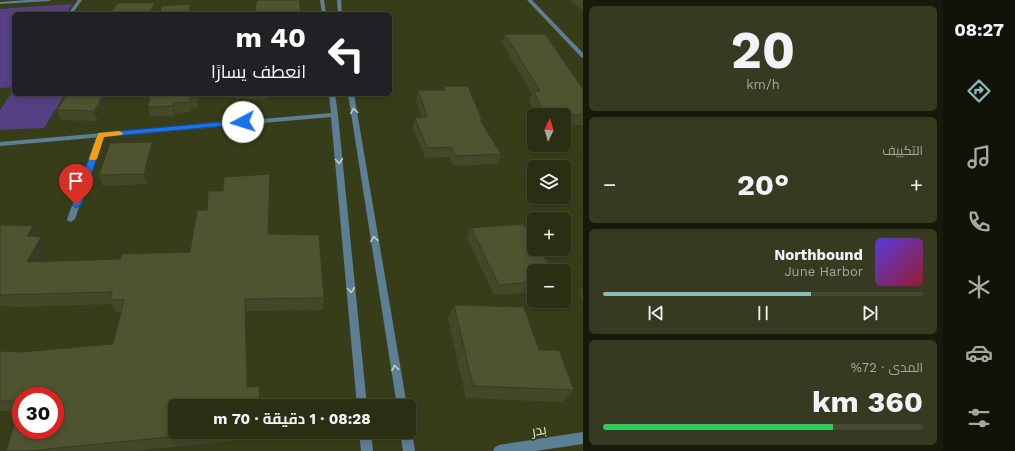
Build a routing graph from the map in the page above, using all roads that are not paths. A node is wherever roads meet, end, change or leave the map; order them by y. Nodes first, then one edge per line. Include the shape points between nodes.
1 (49, 0) edge
2 (80, 0) edge
3 (322, 0) edge
4 (338, 0) edge
5 (530, 0) edge
6 (0, 3) edge
7 (71, 12) edge
8 (324, 12) edge
9 (340, 12) edge
10 (583, 56) edge
11 (332, 96) edge
12 (351, 96) edge
13 (335, 114) junction
14 (101, 135) junction
15 (0, 144) edge
16 (71, 219) dead end
17 (361, 399) edge
18 (401, 399) edge
19 (583, 438) edge
20 (366, 439) edge
21 (407, 439) edge
22 (367, 451) edge
23 (409, 451) edge
24 (499, 451) edge

1 - 6 street
2 - 7 street
3 - 8 street
4 - 9 street
5 - 10 street
11 - 13 street
18 -> 12 street
13 - 14 street
13 -> 17 street
14 - 15 street
14 - 16 street
19 - 24 street, بدر
20 - 22 street
21 - 23 street

